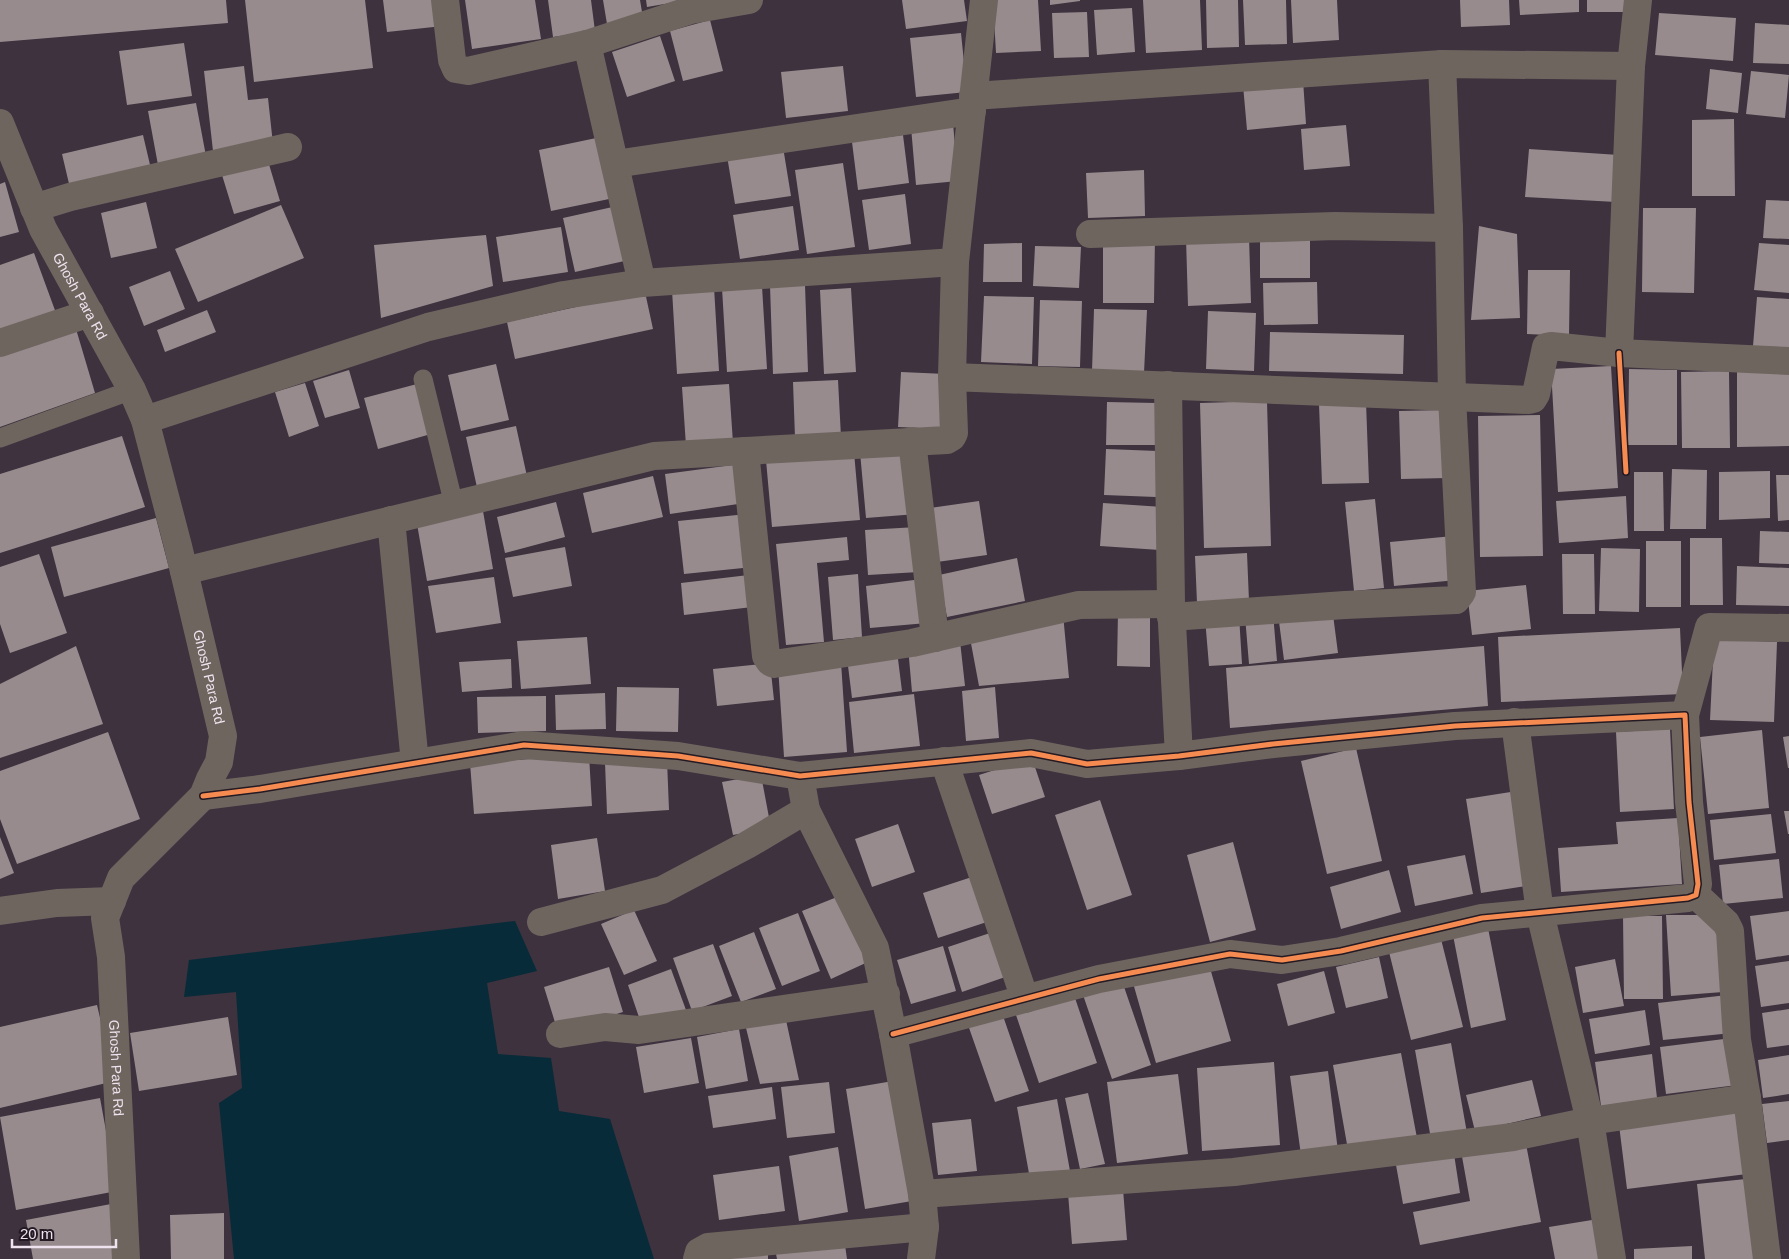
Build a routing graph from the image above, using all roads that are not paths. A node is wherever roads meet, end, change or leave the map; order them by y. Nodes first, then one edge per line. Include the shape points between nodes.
1 (445, 0) edge
2 (749, 0) edge
3 (984, 0) edge
4 (1638, 0) edge
5 (587, 44) junction
6 (1442, 64) junction
7 (1631, 66) junction
8 (972, 104) junction
9 (3, 139) edge
10 (288, 147) dead end
11 (614, 164) junction
12 (34, 208) junction
13 (1449, 228) junction
14 (1090, 234) dead end
15 (955, 262) junction
16 (642, 283) junction
17 (90, 313) junction
18 (0, 343) edge
19 (1619, 353) junction
20 (1789, 361) edge
21 (952, 377) junction
22 (423, 379) dead end
23 (1168, 385) junction
24 (132, 390) junction
25 (1452, 397) junction
26 (145, 420) junction
27 (0, 438) edge
28 (912, 442) junction
29 (745, 451) junction
30 (454, 505) junction
31 (391, 520) junction
32 (184, 571) junction
33 (1171, 611) junction
34 (1789, 628) edge
35 (934, 638) junction
36 (1685, 715) junction
37 (1515, 722) junction
38 (1179, 756) junction
39 (944, 761) junction
40 (415, 763) junction
41 (800, 776) junction
42 (203, 796) junction
43 (806, 810) junction
44 (1696, 894) junction
45 (112, 901) junction
46 (0, 912) edge
47 (1540, 913) junction
48 (541, 922) dead end
49 (886, 994) junction
50 (1025, 999) junction
51 (560, 1034) dead end
52 (894, 1034) junction
53 (1747, 1098) junction
54 (1590, 1121) junction
55 (922, 1194) junction
56 (926, 1227) junction
57 (126, 1259) edge
58 (697, 1259) edge
59 (922, 1259) edge
60 (1612, 1259) edge
61 (1766, 1259) edge

1 - 5 street via 452,60 456,69 468,71
2 - 5 street via 691,10
3 - 8 street
4 - 7 street
5 - 11 street
6 - 7 street
6 - 8 street
6 - 13 street
7 - 19 street
8 - 11 street
8 - 15 street
9 - 12 street, Ghosh Para Rd
10 - 12 street
11 - 16 street
12 - 17 street, Ghosh Para Rd
13 - 14 street via 1335,226
13 - 25 street
15 - 16 street
15 - 21 street
16 - 26 street via 564,295 428,327
17 - 18 street
17 - 24 street, Ghosh Para Rd
19 - 20 street
19 - 25 street via 1546,347 1533,399
21 - 23 street
21 - 28 street via 952,437
22 - 30 lane
23 - 25 street
23 - 33 street
24 - 26 street, Ghosh Para Rd
24 - 27 lane
25 - 33 street via 1462,592 1456,600
26 - 32 street, Ghosh Para Rd
28 - 29 street
28 - 35 street
29 - 30 street via 654,456
29 - 35 street via 766,656 770,662 774,664
30 - 31 street
31 - 32 street
31 - 40 street
32 - 42 street, Ghosh Para Rd via 223,736 219,762
33 - 35 street via 1079,605
33 - 38 street
34 - 36 street via 1709,627
36 - 37 street
36 - 44 street via 1689,802 1698,884
37 - 38 street
37 - 47 street
38 - 39 street via 1087,764 1031,753
39 - 41 street
39 - 50 street
40 - 41 street via 524,745 678,756
40 - 42 street
41 - 43 street
42 - 45 street, Ghosh Para Rd via 121,878
43 - 48 street via 662,890
43 - 49 street via 875,948
44 - 47 street via 1688,898
44 - 53 street via 1730,931 1737,1040
45 - 46 street via 57,903
45 - 57 street, Ghosh Para Rd via 104,918 111,957
47 - 50 street via 1482,918 1341,951 1282,960 1230,954 1099,979
47 - 54 street
49 - 51 street via 639,1030 604,1027
49 - 52 street
50 - 52 street
52 - 55 street
53 - 54 street
53 - 61 street
54 - 55 street via 1513,1137 1234,1172
54 - 60 street
55 - 56 street
56 - 58 street via 708,1247 699,1252
56 - 59 street

